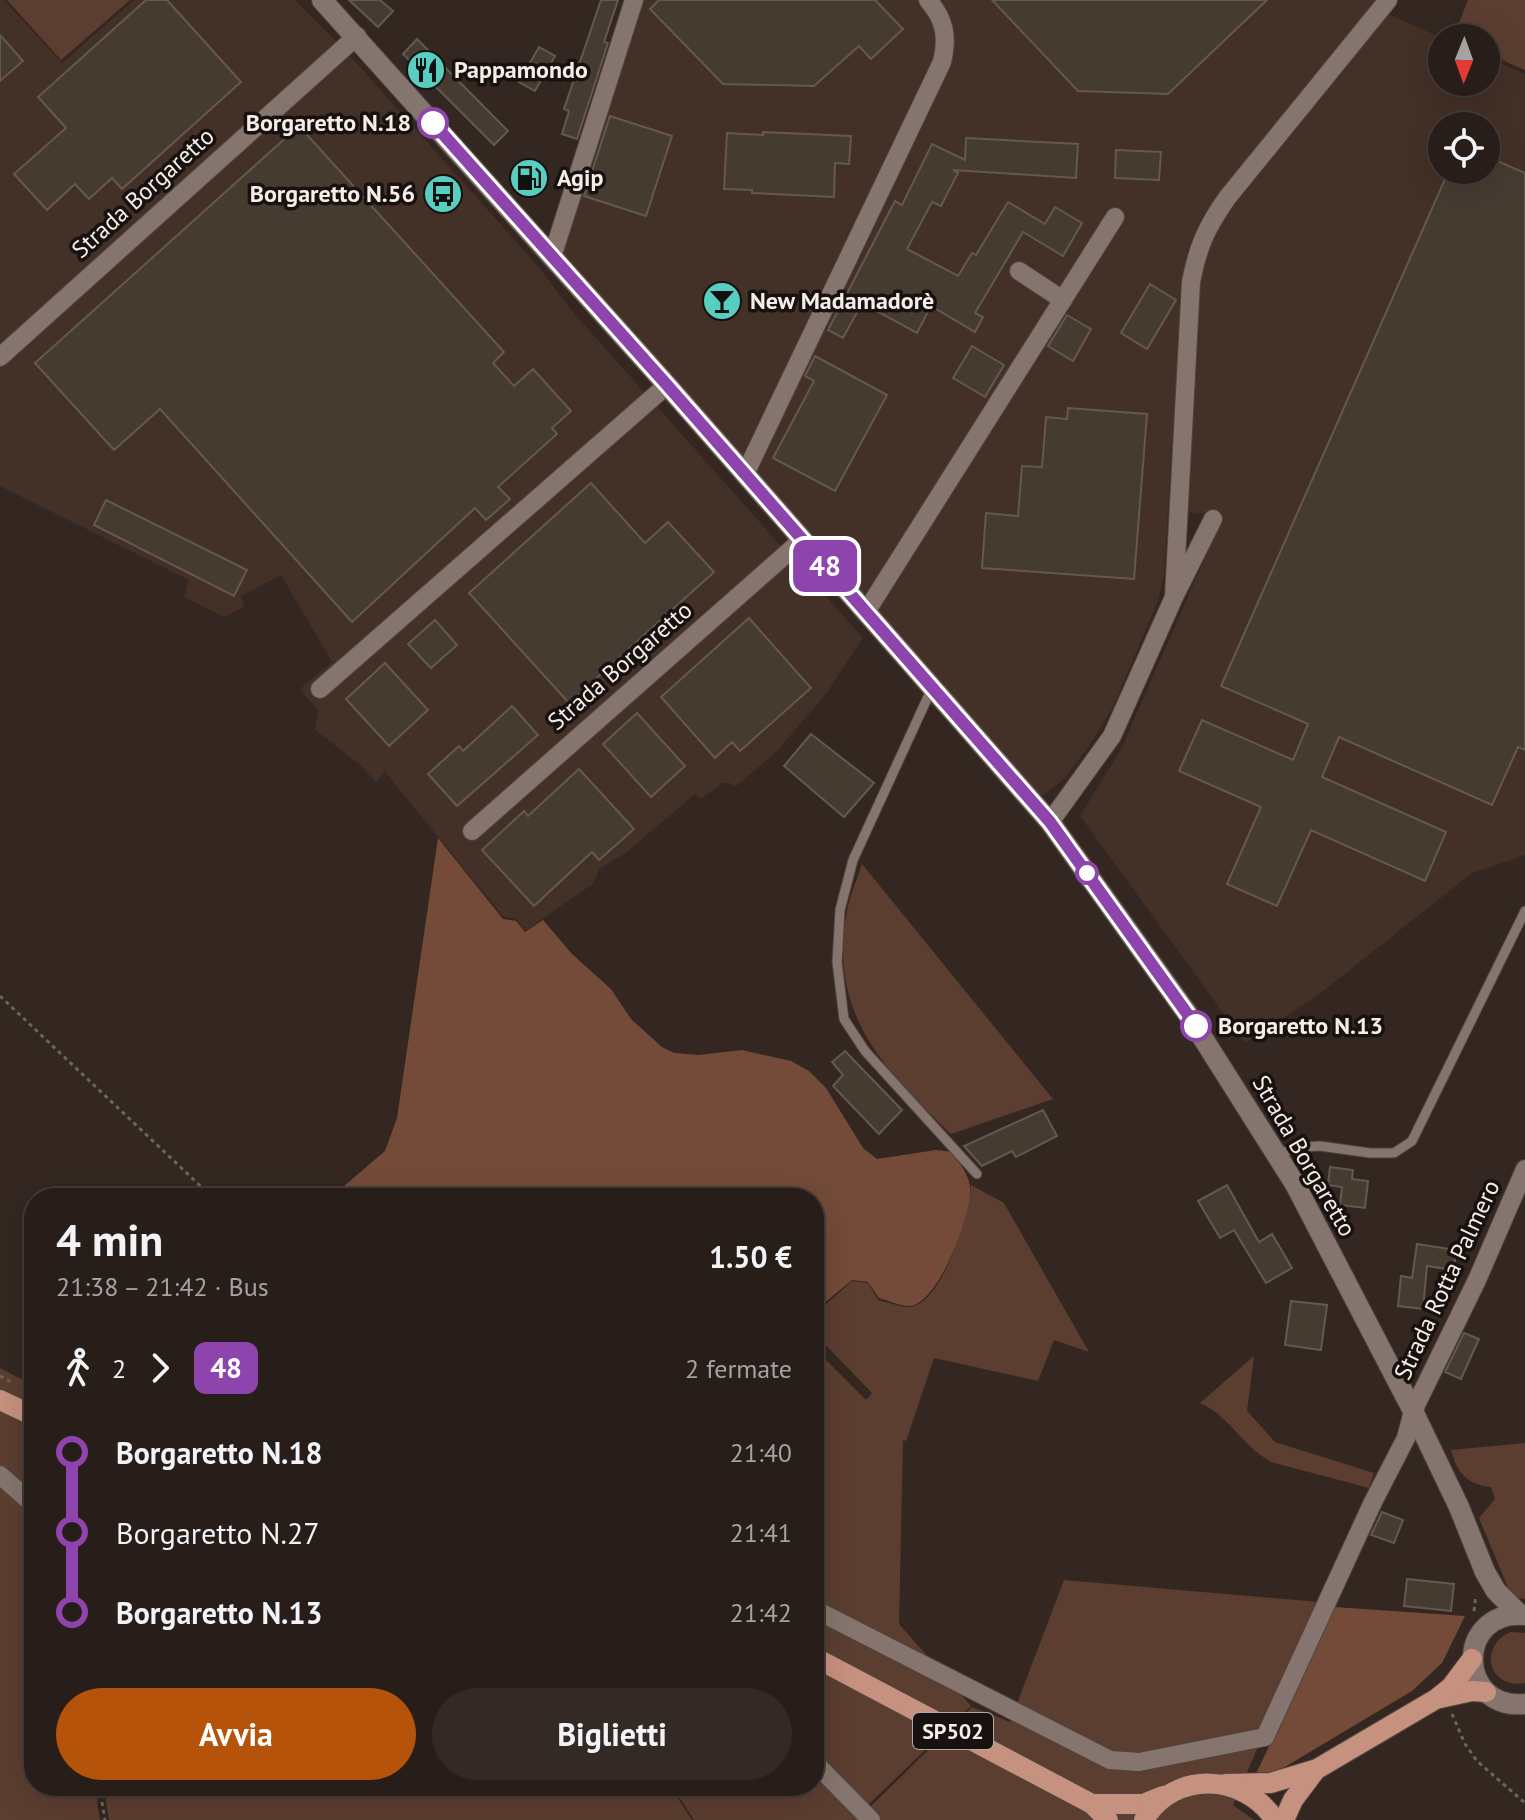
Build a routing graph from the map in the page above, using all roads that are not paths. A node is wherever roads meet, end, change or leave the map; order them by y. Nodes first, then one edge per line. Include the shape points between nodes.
1 (322, 0) edge
2 (634, 0) edge
3 (928, 0) edge
4 (1388, 0) edge
5 (357, 36) junction
6 (1115, 217) dead end
7 (552, 257) junction
8 (1019, 271) dead end
9 (1063, 300) junction
10 (0, 357) edge
11 (667, 385) junction
12 (745, 474) junction
13 (1213, 519) dead end
14 (802, 540) junction
15 (1174, 597) junction
16 (866, 612) junction
17 (932, 688) junction
18 (320, 689) dead end
19 (1050, 822) junction
20 (472, 831) dead end
21 (1525, 911) edge
22 (1276, 1154) junction
23 (1525, 1169) edge
24 (977, 1174) dead end
25 (0, 1400) edge
26 (24, 1411) edge
27 (1413, 1411) junction
28 (0, 1475) edge
29 (24, 1496) edge
30 (1485, 1572) junction
31 (824, 1614) edge
32 (1522, 1614) edge
33 (1480, 1621) junction
34 (1472, 1659) junction
35 (824, 1662) edge
36 (1486, 1692) junction
37 (1525, 1704) edge
38 (1443, 1705) junction
39 (1317, 1769) junction
40 (824, 1772) edge
41 (1225, 1784) junction
42 (1169, 1794) junction
43 (1092, 1804) junction
44 (871, 1820) edge
45 (1108, 1820) edge
46 (1144, 1820) edge
47 (1275, 1820) edge
48 (1284, 1820) edge

1 - 5 street, Strada Borgaretto
2 - 7 street
3 - 12 street via 946,31 942,62
4 - 15 street via 1227,198 1197,249
5 - 7 street, Strada Borgaretto
5 - 10 street, Strada Borgaretto
6 - 9 street
7 - 11 street, Strada Borgaretto
8 - 9 street
9 - 16 street
11 - 12 street, Strada Borgaretto
11 - 18 street
12 - 14 street, Strada Borgaretto
13 - 15 street
14 - 16 street, Strada Borgaretto
14 - 20 street, Strada Borgaretto
15 - 19 street via 1112,736
16 - 17 street, Strada Borgaretto
17 - 19 street, Strada Borgaretto
17 - 24 lane via 853,860 840,910 837,962 844,1019 865,1051
19 - 22 street, Strada Borgaretto via 1187,1013
21 - 22 lane via 1412,1141 1394,1153 1320,1146
22 - 27 street, Strada Borgaretto
23 - 27 street, Strada Rotta Palmero
25 - 26 main road
27 - 30 street, Strada Borgaretto
27 - 31 street, Strada Rotta Palmero via 1406,1438 1265,1737 1139,1762 1110,1760
28 - 29 street
30 - 32 street, Strada Borgaretto via 1496,1591
30 - 33 street, Strada Borgaretto via 1488,1593
32 - 33 street
33 - 34 street
34 - 36 street
34 - 38 main road
35 - 43 main road, SP502
36 - 37 street via 1498,1701
36 - 38 main road via 1472,1691
38 - 39 main road
39 - 41 main road via 1271,1783
39 - 48 main road
40 - 44 street
41 - 42 main road, SP502 via 1196,1784
41 - 47 main road via 1252,1796
42 - 43 main road, SP502 via 1143,1804
42 - 46 main road
43 - 45 main road, SP502

